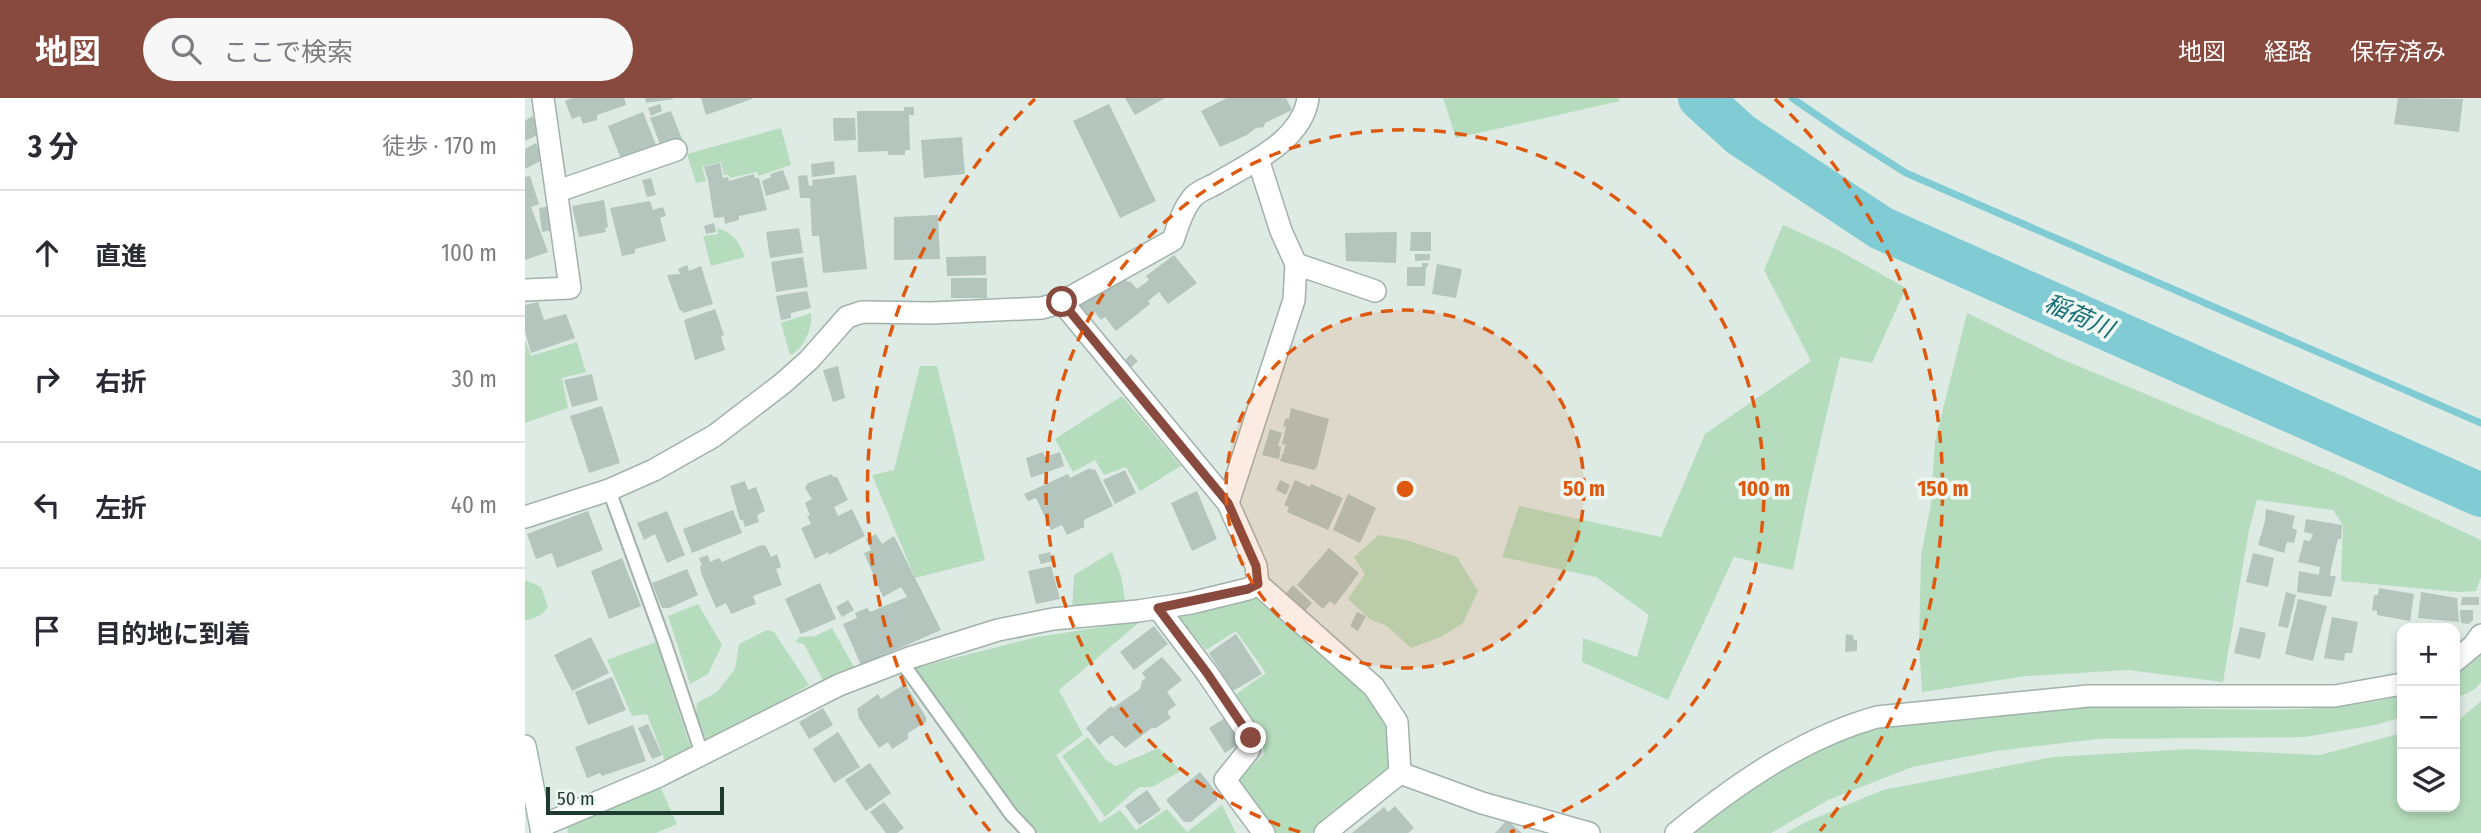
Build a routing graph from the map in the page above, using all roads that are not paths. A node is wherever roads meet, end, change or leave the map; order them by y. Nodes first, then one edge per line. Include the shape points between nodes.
1 (543, 98) edge
2 (1308, 98) edge
3 (676, 150) dead end
4 (1258, 159) junction
5 (558, 191) junction
6 (1296, 264) junction
7 (525, 290) edge
8 (1375, 291) dead end
9 (1062, 302) junction
10 (609, 490) junction
11 (1228, 503) junction
12 (525, 517) edge
13 (1258, 584) junction
14 (1158, 608) junction
15 (2481, 635) edge
16 (2460, 657) edge
17 (901, 662) junction
18 (2397, 685) edge
19 (525, 746) edge
20 (702, 754) junction
21 (1400, 773) junction
22 (541, 830) edge
23 (1029, 833) edge
24 (1263, 833) edge
25 (1325, 833) edge
26 (1589, 833) edge
27 (1676, 833) edge

1 - 5 street
2 - 4 street via 1301,121
3 - 5 street
4 - 6 street
4 - 9 street via 1194,196 1173,240
5 - 7 street via 570,288
6 - 8 street
6 - 11 street via 1294,300
9 - 10 street via 1021,310 862,312 847,317 809,360 750,410 690,450
9 - 11 street
10 - 12 street
10 - 20 lane
11 - 13 street via 1256,566
13 - 14 street
13 - 21 street via 1374,687 1397,722
14 - 17 street via 998,630
14 - 24 street via 1251,738 1249,750 1225,780
15 - 16 street
17 - 20 street via 839,685
17 - 23 lane
18 - 27 street via 2335,696 2088,696 1877,717 1846,726 1789,754
19 - 22 street
20 - 22 street
21 - 25 street
21 - 26 street

